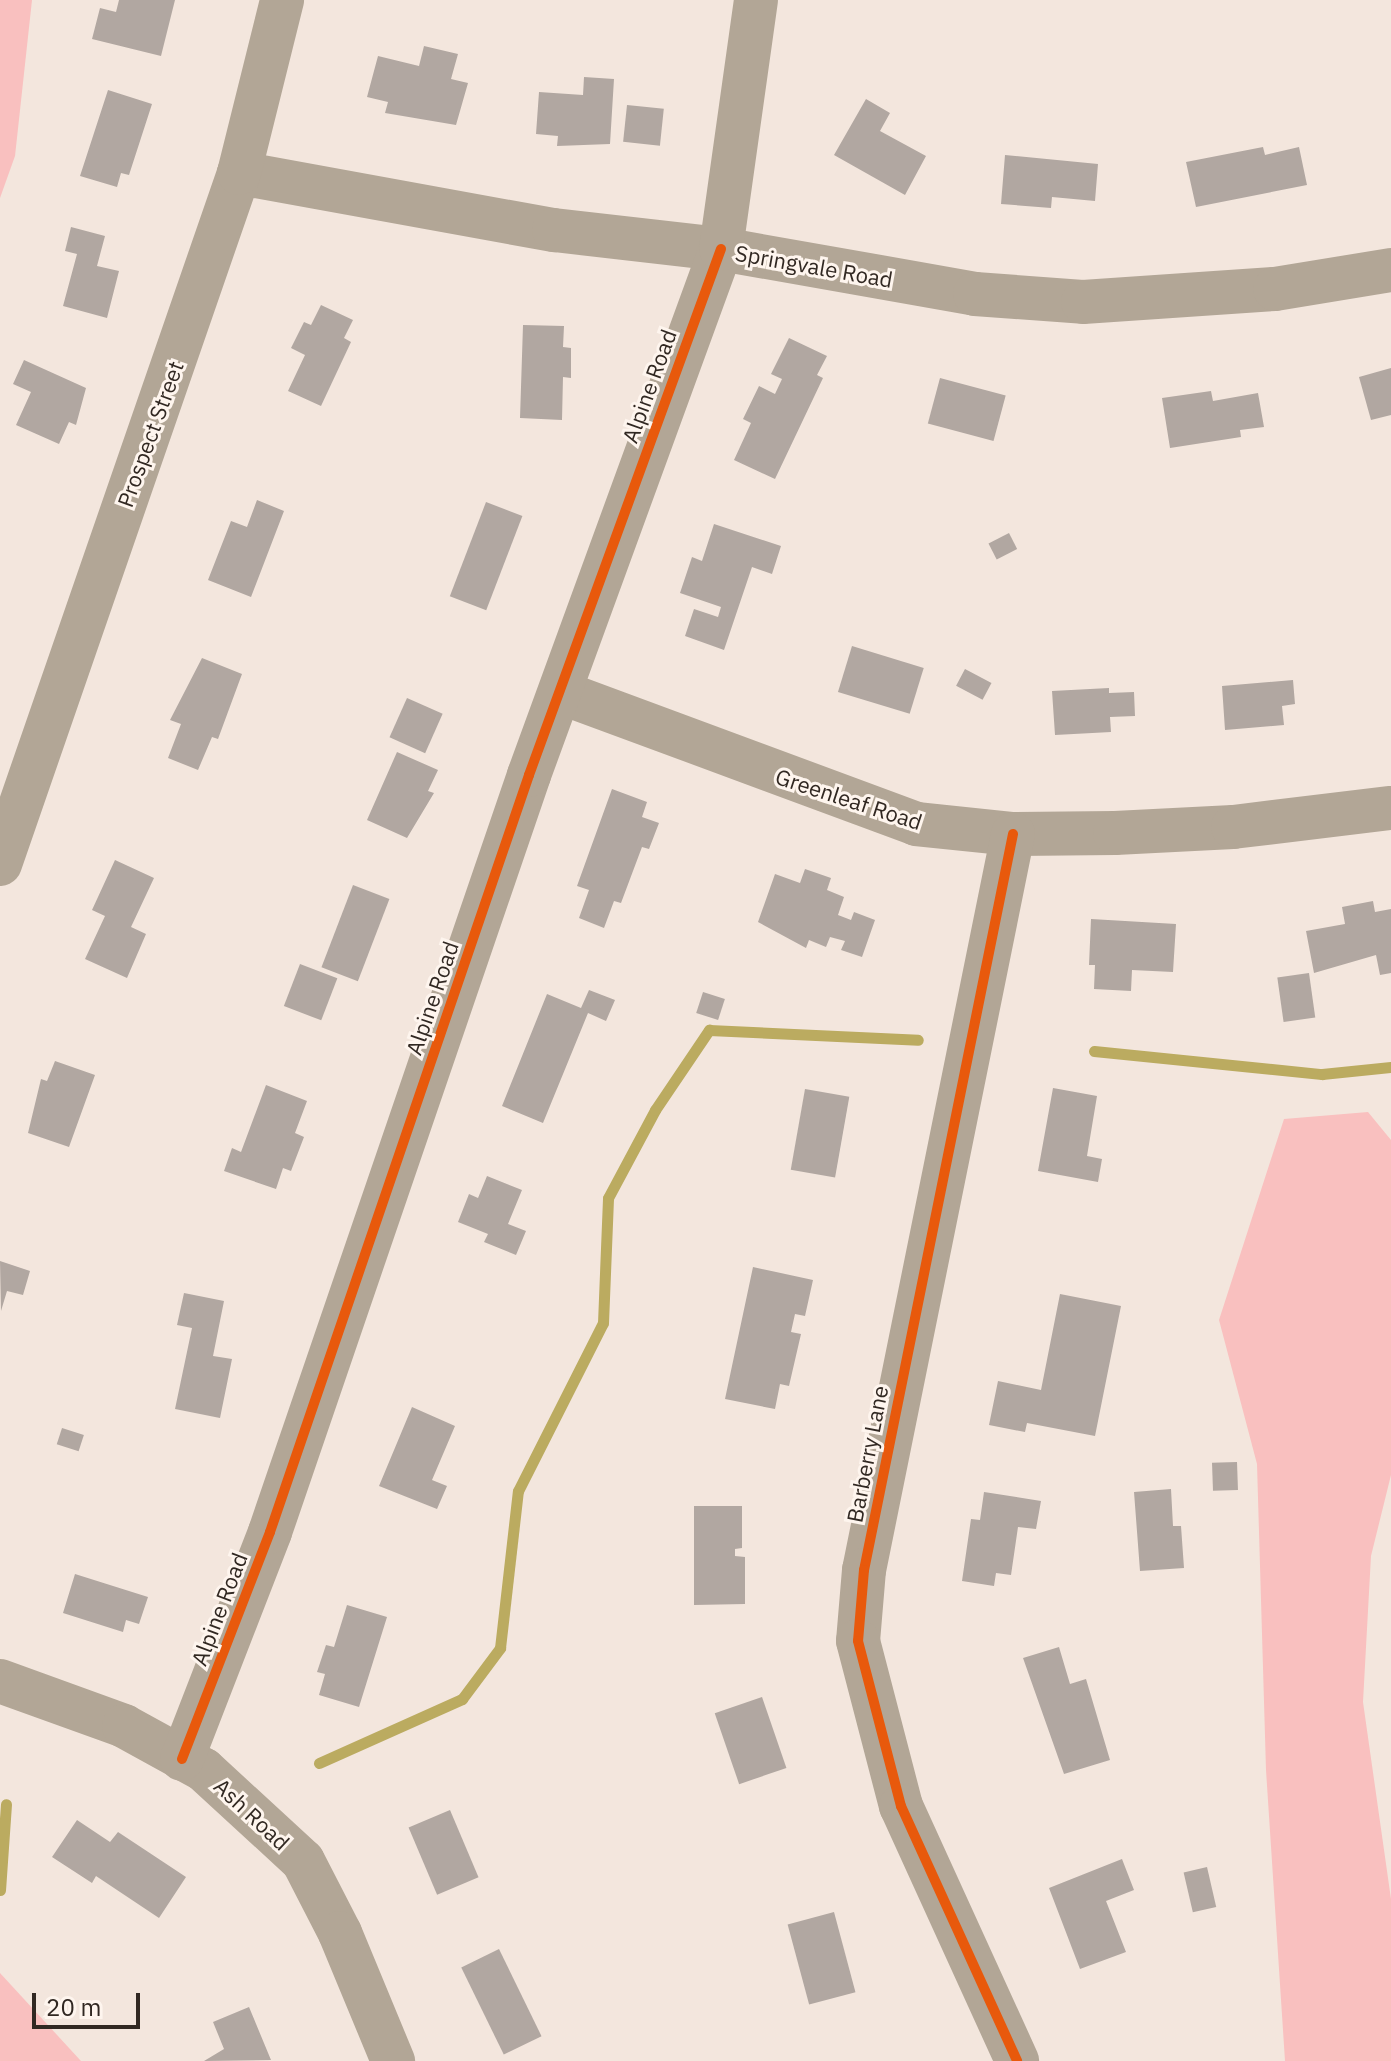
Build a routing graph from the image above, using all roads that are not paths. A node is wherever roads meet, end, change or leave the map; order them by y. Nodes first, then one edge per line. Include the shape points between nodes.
1 (282, 0) edge
2 (756, 0) edge
3 (239, 173) junction
4 (721, 249) junction
5 (1391, 270) edge
6 (560, 692) junction
7 (1391, 808) edge
8 (1013, 834) junction
9 (0, 864) edge
10 (0, 1681) edge
11 (182, 1759) junction
12 (393, 2061) edge
13 (1017, 2061) edge

1 - 3 street, Prospect Street
2 - 4 street, Alpine Road
3 - 4 street, Springvale Road via 554,230
3 - 9 street, Prospect Street
4 - 5 street, Springvale Road via 975,294 1083,302 1275,289
4 - 6 street, Alpine Road
6 - 8 street, Greenleaf Road via 916,824
6 - 11 street, Alpine Road via 270,1532
7 - 8 street, Greenleaf Road via 1233,827
8 - 13 street, Barberry Lane via 864,1570 858,1641 901,1806
10 - 11 street, Ash Road via 124,1726
11 - 12 street, Ash Road via 204,1770 303,1861 340,1933

